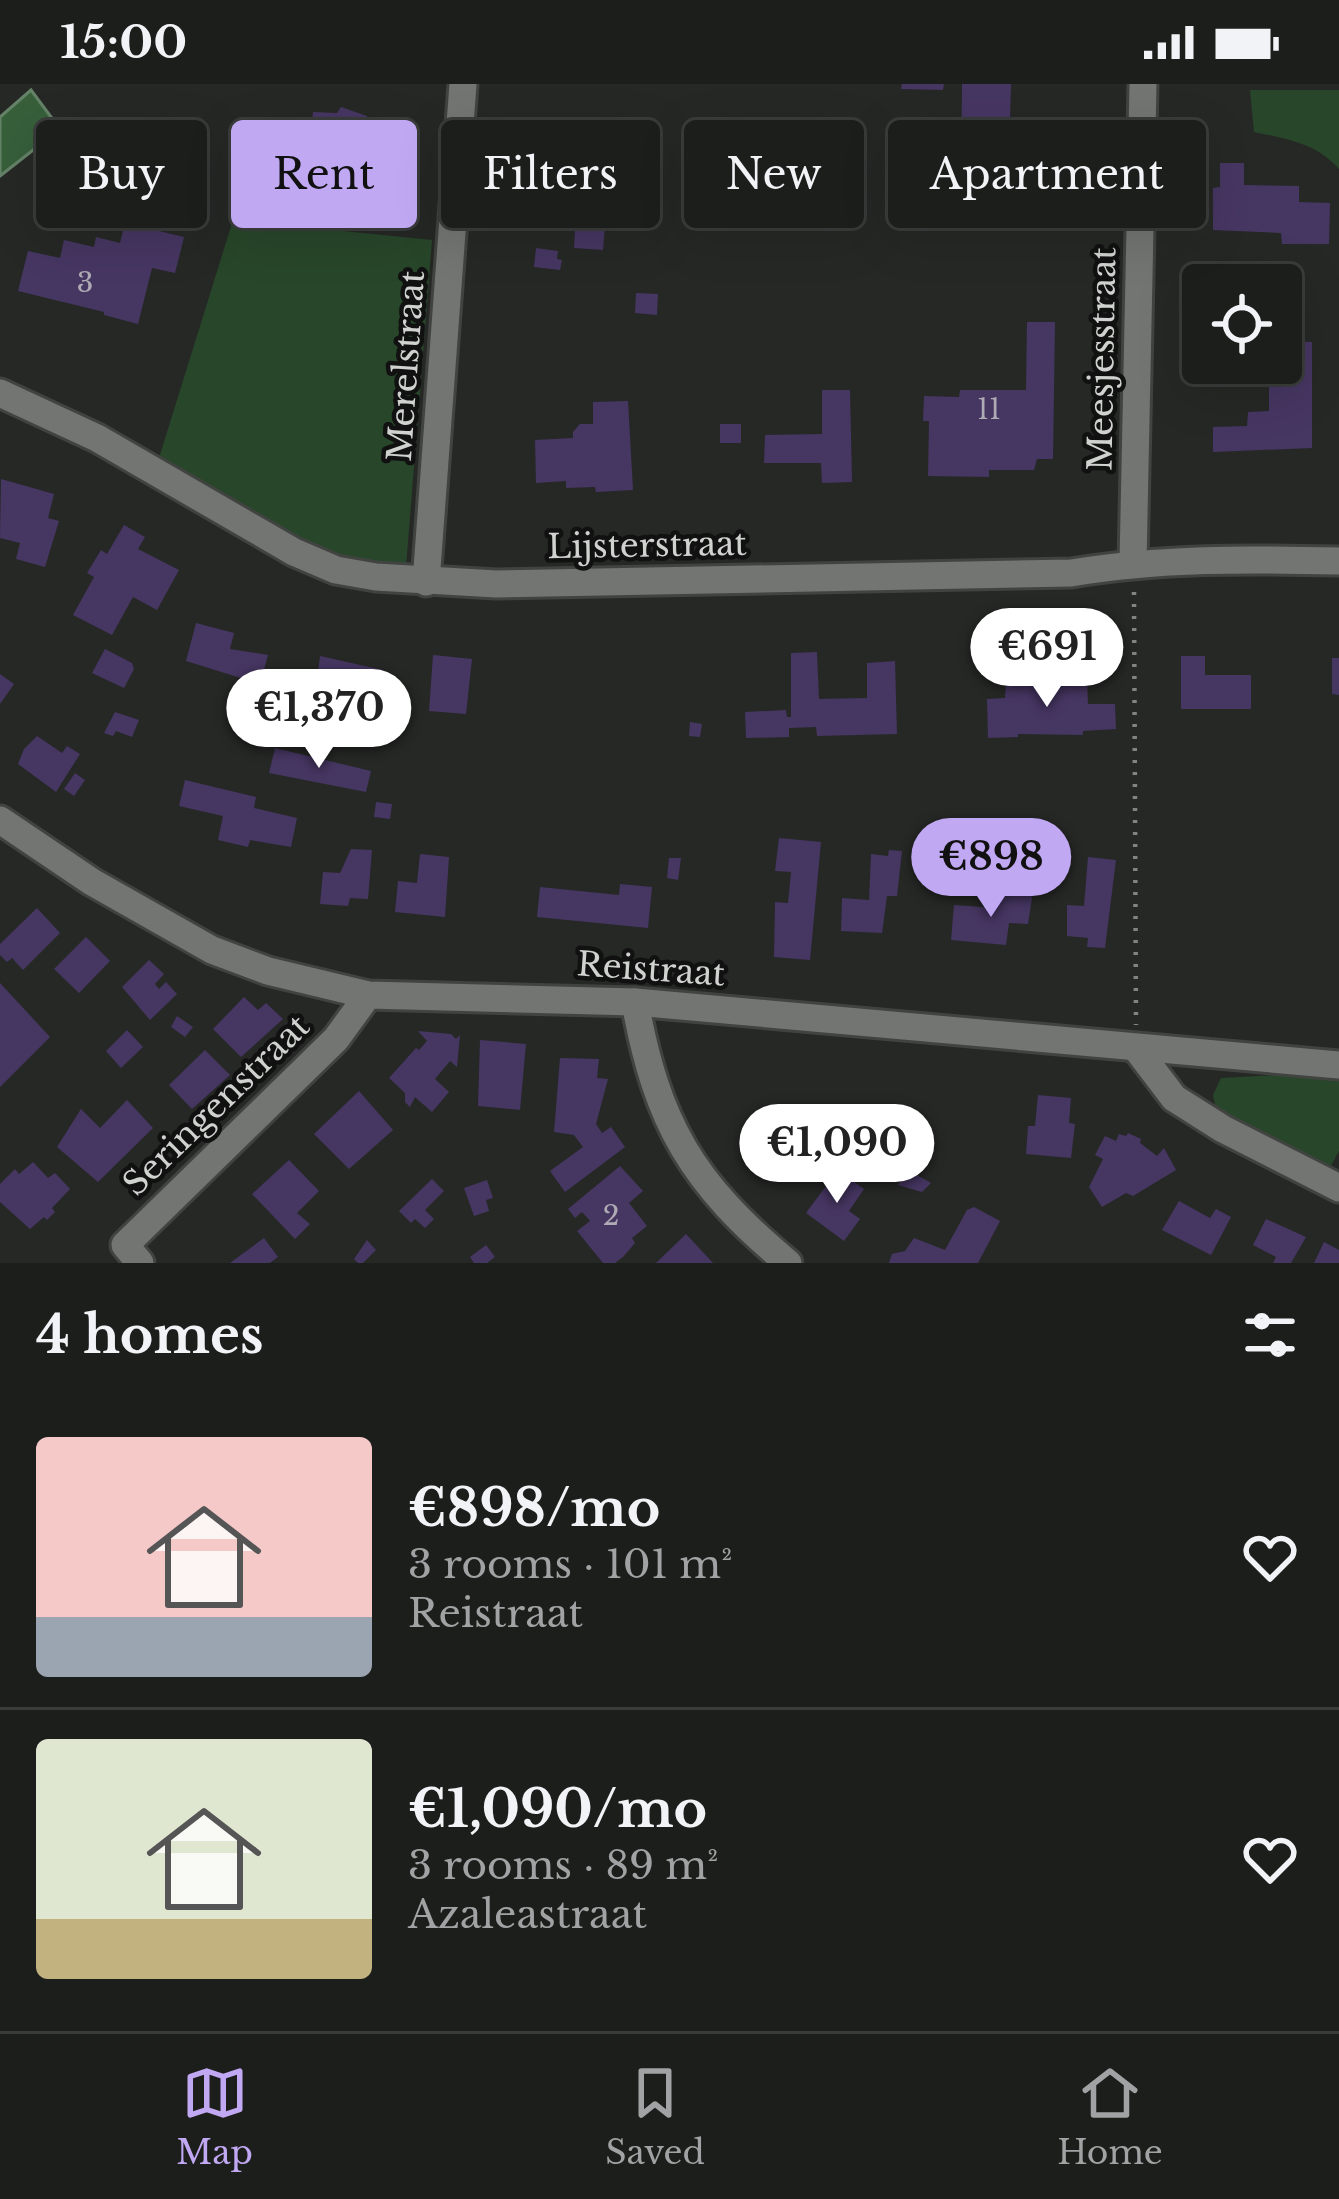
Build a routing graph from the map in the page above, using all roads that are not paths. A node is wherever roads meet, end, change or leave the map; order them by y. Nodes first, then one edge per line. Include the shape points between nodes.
1 (463, 84) edge
2 (1143, 84) edge
3 (0, 393) edge
4 (1339, 560) edge
5 (1133, 562) junction
6 (426, 582) junction
7 (0, 820) edge
8 (368, 995) junction
9 (635, 1002) junction
10 (1136, 1048) junction
11 (1339, 1065) edge
12 (1339, 1188) edge
13 (140, 1263) edge
14 (788, 1263) edge

1 - 6 street, Merelstraat
2 - 5 street, Meesjesstraat
3 - 6 street, Lijsterstraat via 97,438 294,552 336,570
4 - 5 street, Lijsterstraat
5 - 6 street, Lijsterstraat via 1071,573
7 - 8 street, Reistraat via 212,950
8 - 9 street, Reistraat
8 - 13 street, Seringenstraat via 336,1039 124,1245
9 - 10 street, Reistraat
9 - 14 street via 647,1068 684,1149 719,1200
10 - 11 street, Reistraat
10 - 12 street via 1174,1098

